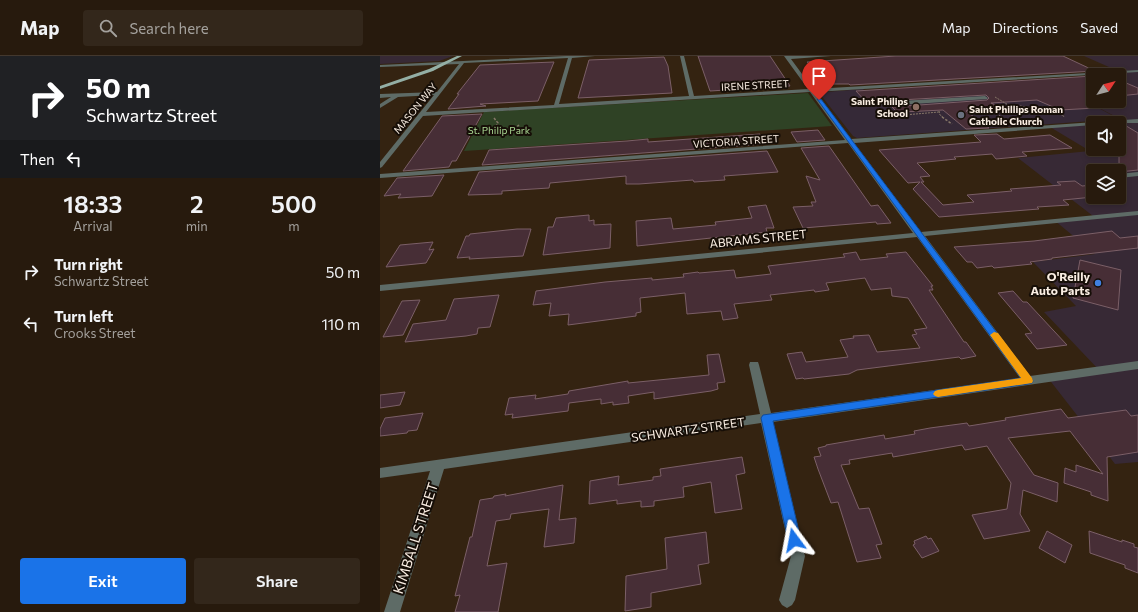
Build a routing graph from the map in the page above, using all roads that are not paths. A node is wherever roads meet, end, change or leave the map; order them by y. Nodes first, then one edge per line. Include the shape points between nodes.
1 (460, 56) edge
2 (571, 56) edge
3 (593, 56) edge
4 (682, 56) edge
5 (829, 56) edge
6 (787, 57) edge
7 (413, 59) dead end
8 (393, 60) dead end
9 (463, 62) junction
10 (447, 63) junction
11 (407, 65) junction
12 (380, 66) edge
13 (386, 66) junction
14 (1138, 71) edge
15 (380, 88) edge
16 (812, 91) junction
17 (439, 93) junction
18 (380, 96) edge
19 (396, 96) junction
20 (692, 98) junction
21 (985, 98) road end
22 (884, 104) dead end
23 (380, 106) edge
24 (556, 106) junction
25 (422, 114) junction
26 (1138, 121) edge
27 (1126, 122) edge
28 (1086, 124) edge
29 (851, 142) junction
30 (380, 166) edge
31 (1138, 174) edge
32 (1126, 175) edge
33 (380, 176) edge
34 (1138, 213) edge
35 (919, 234) junction
36 (380, 288) edge
37 (754, 365) dead end
38 (1138, 365) edge
39 (1028, 381) junction
40 (766, 418) junction
41 (439, 464) junction
42 (380, 473) edge
43 (787, 600) dead end
44 (392, 612) edge

1 - 10 main road
2 - 3 street
2 - 9 street
2 - 24 street
4 - 20 street
5 - 6 street
6 - 16 street
7 - 11 street
8 - 13 street
9 - 10 street
9 - 17 street, MASON WAY
10 - 11 street
10 - 15 main road
11 - 13 street
12 - 13 street
14 - 16 street, IRENE STREET
16 - 20 street, IRENE STREET
16 - 29 street
17 - 19 street
17 - 25 street, MASON WAY
18 - 19 street
19 - 23 street
20 - 24 street, IRENE STREET
21 - 22 street
24 - 25 street, IRENE STREET
25 - 30 street, MASON WAY
26 - 27 street, VICTORIA STREET
28 - 29 street, VICTORIA STREET
29 - 33 street, VICTORIA STREET
29 - 35 street
31 - 32 street
34 - 35 street, ABRAMS STREET
35 - 36 street, ABRAMS STREET
35 - 39 street
37 - 40 street
38 - 39 street, SCHWARTZ STREET
39 - 40 street, SCHWARTZ STREET
40 - 41 street, SCHWARTZ STREET
40 - 43 street via 798,556
41 - 42 street, SCHWARTZ STREET
41 - 44 street, KIMBALL STREET

